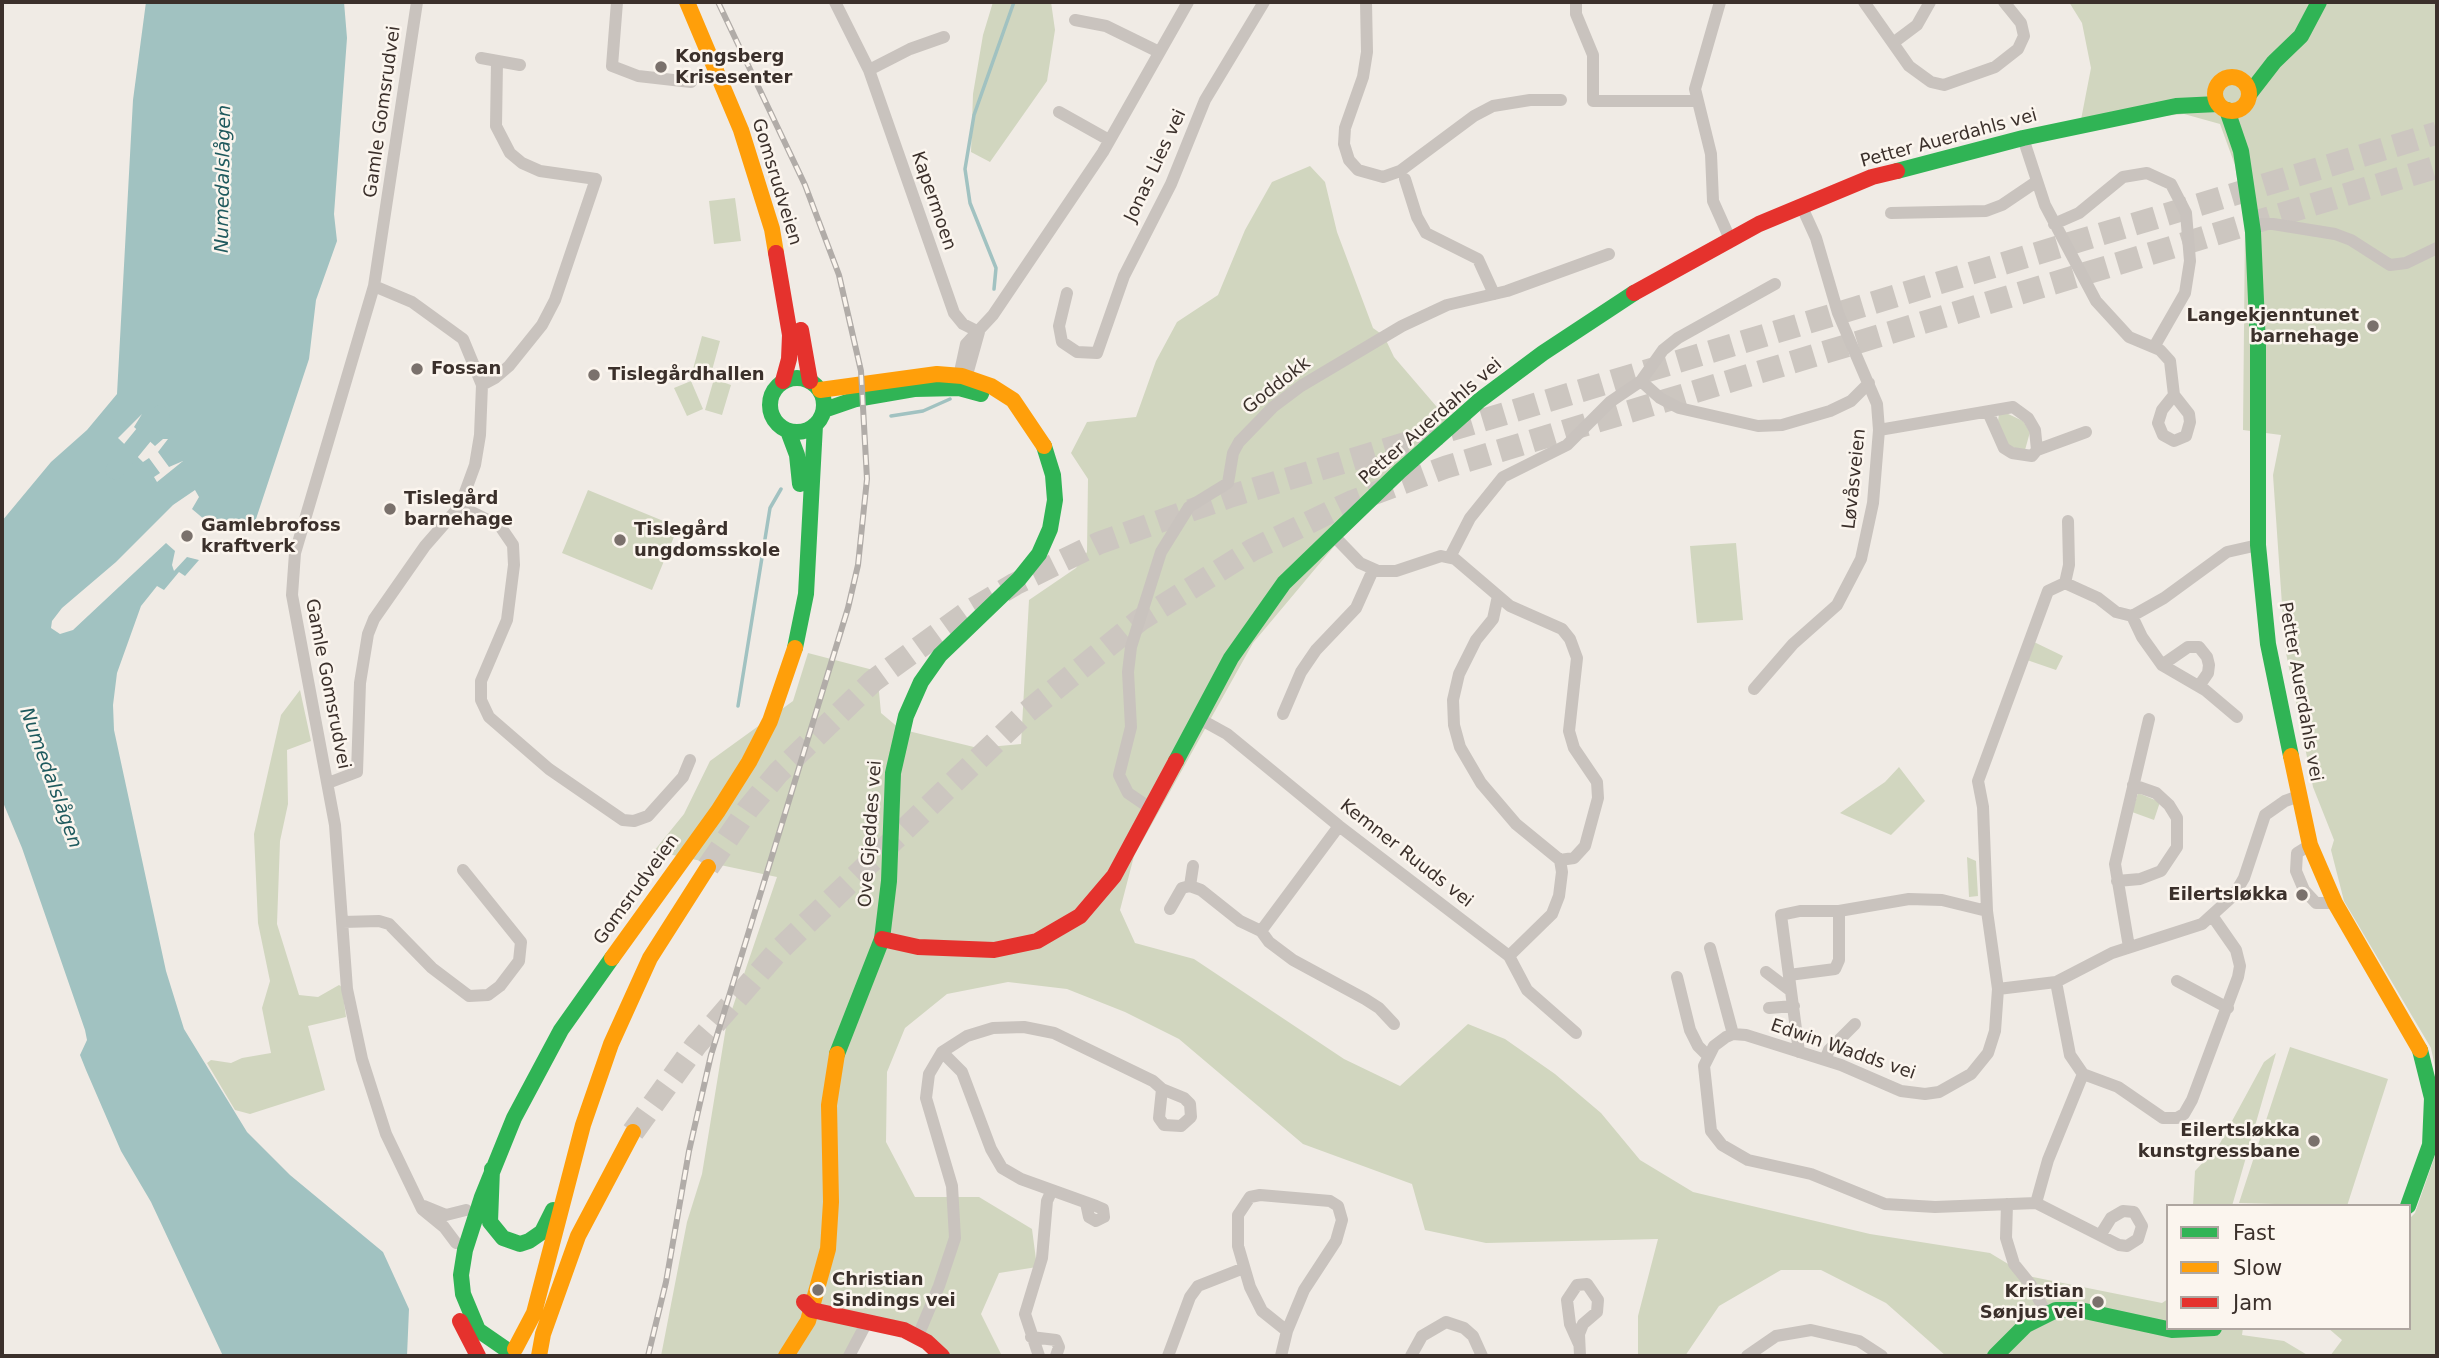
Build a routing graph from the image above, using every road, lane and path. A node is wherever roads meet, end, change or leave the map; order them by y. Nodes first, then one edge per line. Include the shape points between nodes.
1 (417, 2) edge
2 (617, 2) edge
3 (687, 2) edge
4 (699, 2) edge
5 (835, 2) edge
6 (1188, 2) edge
7 (1264, 2) edge
8 (1366, 2) edge
9 (1576, 2) edge
10 (1720, 2) edge
11 (1864, 2) edge
12 (1930, 2) edge
13 (2004, 2) edge
14 (2319, 2) edge
15 (1075, 20) dead end
16 (944, 37) dead end
17 (1893, 43) junction
18 (1157, 51) junction
19 (481, 58) dead end
20 (497, 62) junction
21 (2274, 62) junction
22 (520, 65) dead end
23 (869, 70) junction
24 (2239, 78) junction
25 (691, 82) dead end
26 (2250, 93) junction
27 (1561, 100) dead end
28 (1696, 101) junction
29 (2226, 103) junction
30 (1059, 112) dead end
31 (2023, 138) junction
32 (1109, 140) junction
33 (1405, 179) dead end
34 (2036, 182) junction
35 (1801, 205) junction
36 (1891, 213) dead end
37 (2054, 224) junction
38 (2252, 224) junction
39 (1730, 239) junction
40 (2437, 248) edge
41 (1609, 254) dead end
42 (1775, 284) dead end
43 (374, 286) junction
44 (1067, 293) dead end
45 (1494, 294) junction
46 (979, 332) junction
47 (2154, 348) junction
48 (961, 380) junction
49 (783, 381) junction
50 (1641, 381) junction
51 (1869, 383) junction
52 (482, 384) junction
53 (815, 385) junction
54 (2174, 395) dead end
55 (824, 410) junction
56 (1989, 412) junction
57 (815, 425) junction
58 (1879, 430) junction
59 (788, 431) junction
60 (2086, 432) dead end
61 (2036, 450) junction
62 (460, 506) junction
63 (2068, 521) dead end
64 (1333, 535) junction
65 (2258, 545) junction
66 (1450, 557) junction
67 (1373, 570) junction
68 (2065, 583) junction
69 (1499, 596) junction
70 (2132, 616) junction
71 (2162, 665) junction
72 (2199, 686) junction
73 (1754, 690) dead end
74 (1283, 714) dead end
75 (2237, 717) dead end
76 (1198, 718) junction
77 (2149, 719) dead end
78 (690, 760) dead end
79 (328, 783) junction
80 (2133, 785) junction
81 (2299, 796) junction
82 (1150, 808) junction
83 (1339, 826) junction
84 (2310, 845) junction
85 (1560, 860) junction
86 (1193, 866) dead end
87 (708, 867) tunnel mouth
88 (463, 870) dead end
89 (2118, 881) junction
90 (1190, 886) junction
91 (2335, 903) junction
92 (1170, 909) dead end
93 (1839, 911) junction
94 (1987, 911) junction
95 (2213, 916) junction
96 (343, 922) junction
97 (1261, 931) junction
98 (882, 939) junction
99 (2129, 947) junction
100 (1710, 948) dead end
101 (1509, 956) junction
102 (1766, 972) dead end
103 (1789, 975) junction
104 (1677, 977) dead end
105 (2177, 981) dead end
106 (2056, 982) junction
107 (1998, 989) junction
108 (1791, 991) junction
109 (1794, 1006) junction
110 (1769, 1008) dead end
111 (2228, 1008) junction
112 (1394, 1024) dead end
113 (1854, 1024) dead end
114 (1576, 1033) dead end
115 (1734, 1034) junction
116 (942, 1052) junction
117 (1799, 1052) junction
118 (1708, 1056) junction
119 (1825, 1060) junction
120 (2083, 1074) junction
121 (1162, 1089) dead end
122 (633, 1132) tunnel mouth
123 (492, 1169) junction
124 (571, 1169) junction
125 (1052, 1190) junction
126 (1086, 1203) dead end
127 (2036, 1203) junction
128 (2007, 1204) junction
129 (2409, 1204) edge
130 (421, 1205) junction
131 (466, 1210) junction
132 (2101, 1234) dead end
133 (456, 1243) junction
134 (1244, 1268) junction
135 (810, 1304) junction
136 (2046, 1313) junction
137 (867, 1322) junction
138 (2166, 1329) edge
139 (1287, 1331) junction
140 (918, 1336) junction
141 (1031, 1337) junction
142 (506, 1352) edge
143 (478, 1356) edge
144 (538, 1356) edge
145 (784, 1356) edge
146 (849, 1356) edge
147 (942, 1356) edge
148 (1039, 1356) edge
149 (1056, 1356) edge
150 (1168, 1356) edge
151 (1281, 1356) edge
152 (1411, 1356) edge
153 (1482, 1356) edge
154 (1747, 1356) edge
155 (1882, 1356) edge
156 (1995, 1356) edge

1 - 43 street, Gamle Gomsrudvei
2 - 25 street via 612,66 638,76
3 - 49 main road, Gomsrudveien via 741,130 772,229 790,335
4 - 53 main road, Gomsrudveien via 748,116 775,197 792,268 803,352
5 - 23 street, Kapermoen
6 - 18 street
7 - 44 street, Jonas Lies vei via 1205,100 1171,184 1124,276 1097,353 1077,352 1062,342 1059,326
8 - 27 street via 1367,52 1344,144 1358,170 1383,177 1400,171 1493,106
9 - 28 street via 1577,18 1593,55 1593,101
10 - 28 street via 1698,74
11 - 17 street
12 - 17 street via 1917,25
13 - 17 street via 2021,23 2021,44 2006,60 1981,73 1950,84 1931,82 1909,65
14 - 21 main road via 2301,36
15 - 18 street via 1106,26
16 - 23 street
18 - 32 street
19 - 20 street
20 - 22 street
20 - 52 street via 496,126 510,153 540,171 596,179 546,317 509,366
21 - 24 main road
21 - 26 main road
23 - 46 street, Kapermoen via 950,301 963,324
24 - 26 main road
24 - 29 main road via 2222,80
26 - 29 main road
28 - 39 street via 1710,148 1713,201
29 - 31 main road, Petter Auerdahls vei via 2176,106
29 - 38 main road, Petter Auerdahls vei via 2241,151
30 - 32 street
31 - 34 street
31 - 35 main road, Petter Auerdahls vei via 1890,172
32 - 46 street
33 - 45 street via 1422,227 1433,238 1478,259
34 - 36 street via 1986,211
34 - 37 street
35 - 39 main road, Petter Auerdahls vei
35 - 51 street, Løvåsveien via 1838,313
37 - 47 street via 2085,284 2110,319 2129,337
37 - 47 street via 2079,213 2123,177 2147,173 2171,184 2186,213 2189,273 2185,293
38 - 40 street via 2335,233 2390,265 2406,263
38 - 65 main road, Petter Auerdahls vei via 2258,346
39 - 64 main road, Petter Auerdahls vei via 1639,290 1500,385
41 - 45 street, Goddokk
42 - 50 street via 1669,344
43 - 52 street via 412,302 463,339
43 - 79 street, Gamle Gomsrudvei via 292,566 294,614
45 - 82 street, Goddokk via 1447,305 1412,321 1301,386 1239,442 1227,485 1189,507 1154,568 1129,655 1132,727 1119,775 1128,793
46 - 48 street via 966,344
47 - 54 street via 2170,361
48 - 53 main road, Ove Gjeddes vei via 927,375 856,387
48 - 55 main road, Ove Gjeddes vei via 843,402
48 - 98 main road, Ove Gjeddes vei via 1027,421 1045,448 1055,500 1049,529 1029,568 952,641 912,700 893,773
49 - 53 main road via 799,377
49 - 59 main road via 774,390 770,409 774,421
50 - 51 street via 1679,408 1758,426 1782,425 1830,411 1851,401
50 - 66 street via 1610,402 1561,450 1503,477 1470,518
51 - 58 street, Løvåsveien via 1879,412
52 - 62 street via 475,465
53 - 55 main road
55 - 57 main road
56 - 58 street
56 - 61 street via 2004,449 2022,456 2032,456
56 - 61 street via 2013,407 2028,418 2035,430
57 - 59 main road via 801,432
57 - 123 main road, Gomsrudveien via 806,594 793,657 770,721 719,811 561,1030
58 - 73 street, Løvåsveien via 1869,531 1857,570 1837,605 1793,644
59 - 131 main road, Gomsrudveien via 800,472 799,550 791,616 768,695 727,778 545,1035 504,1114
60 - 61 street
62 - 78 street via 500,526 511,539 514,565 508,620 481,681 481,700 489,717 549,769 623,820 648,816 682,777
62 - 79 street via 425,546 374,619 360,683 357,772
63 - 68 street
64 - 67 street
64 - 76 main road, Petter Auerdahls vei via 1262,610
65 - 70 street via 2227,552
65 - 81 main road, Petter Auerdahls vei via 2268,644
66 - 67 street via 1435,557 1396,571
66 - 69 street
67 - 74 street via 1356,608 1301,672
68 - 70 street
68 - 94 street, Edwin Wadds vei via 2048,591 1978,781 1984,816
69 - 85 street via 1493,619 1459,674 1454,725 1460,747 1481,783 1516,824
69 - 85 street via 1539,621 1562,629 1575,649 1570,731 1574,748 1597,782 1597,810 1585,846 1574,858
70 - 71 street
71 - 72 street
71 - 72 street via 2181,650 2199,647 2209,665
72 - 75 street
76 - 82 main road, Petter Auerdahls vei
76 - 83 street, Kemner Ruuds vei via 1227,734
77 - 80 street
79 - 96 street, Gamle Gomsrudvei
80 - 89 street via 2115,863
80 - 89 street via 2156,793 2169,805 2177,818 2177,847 2161,871
81 - 84 main road, Petter Auerdahls vei
81 - 95 street via 2266,815 2244,878 2226,906
82 - 98 main road, Petter Auerdahls vei via 1100,896 1060,930 994,950 918,947
83 - 97 street
83 - 101 street, Kemner Ruuds vei
84 - 91 main road, Petter Auerdahls vei
84 - 91 street via 2297,853 2296,871 2304,890 2316,903
85 - 101 street via 1562,884 1552,914
86 - 90 street
87 - 124 main road via 650,958 630,999 595,1088
88 - 96 street via 521,942 519,961 488,995 469,996 432,968 389,924 379,920
89 - 99 street
90 - 92 street via 1177,893
90 - 97 street
91 - 129 main road, Petter Auerdahls vei via 2408,1024 2428,1077 2430,1145
93 - 94 street via 1909,899 1942,900
93 - 103 street via 1835,969
93 - 103 street via 1781,915
94 - 107 street, Edwin Wadds vei
95 - 99 street via 2187,931
95 - 111 street via 2239,959
96 - 130 street, Gamle Gomsrudvei via 347,989 367,1082 386,1134
97 - 112 street via 1293,960 1372,1003
98 - 135 main road, Ove Gjeddes vei via 832,1073 829,1175
99 - 106 street
100 - 115 street
101 - 114 street, Kemner Ruuds vei via 1527,990
102 - 108 street
103 - 108 street
104 - 118 street via 1690,1030
105 - 111 street
106 - 107 street
106 - 120 street via 2070,1055
107 - 119 street, Edwin Wadds vei via 1988,1054 1971,1074 1948,1089 1925,1094 1901,1091
108 - 109 street
109 - 110 street
109 - 117 street
111 - 120 street via 2192,1100 2177,1118 2163,1118 2118,1087
113 - 119 street
115 - 117 street, Edwin Wadds vei
115 - 118 street via 1720,1041
116 - 121 street via 980,1031 1040,1029
116 - 125 street via 962,1072 1002,1168
116 - 140 street via 929,1074 926,1098 952,1186 955,1238
117 - 119 street, Edwin Wadds vei
118 - 128 street via 1704,1081 1710,1131 1722,1145 1748,1160 1811,1174 1885,1204
120 - 127 street
122 - 144 main road via 578,1236
123 - 124 main road via 490,1222 503,1238 520,1244 547,1225
123 - 142 main road, Gomsrudveien via 465,1250 462,1284 478,1330
124 - 142 main road via 534,1313
125 - 126 street
125 - 141 street via 1042,1258 1025,1314
127 - 128 street
127 - 132 street
128 - 136 street via 2007,1238 2014,1264
130 - 131 street via 446,1215
130 - 133 street, Gamle Gomsrudvei
131 - 133 main road, Gomsrudveien
133 - 143 main road, Gomsrudveien via 450,1275 453,1296
134 - 139 street via 1262,1311
134 - 139 street via 1236,1230 1238,1215 1250,1197 1317,1198 1338,1206 1341,1229 1304,1290
134 - 150 street via 1198,1286
135 - 137 main road
135 - 145 main road, Ove Gjeddes vei
136 - 138 main road via 2080,1310
136 - 156 main road via 2026,1325
137 - 140 main road
137 - 146 street
139 - 151 street
140 - 147 main road
141 - 148 street
141 - 149 street via 1056,1340
142 - 144 main road, Gomsrudveien
152 - 153 street via 1422,1336 1446,1322 1473,1336
154 - 155 street via 1776,1336 1811,1330 1859,1341

